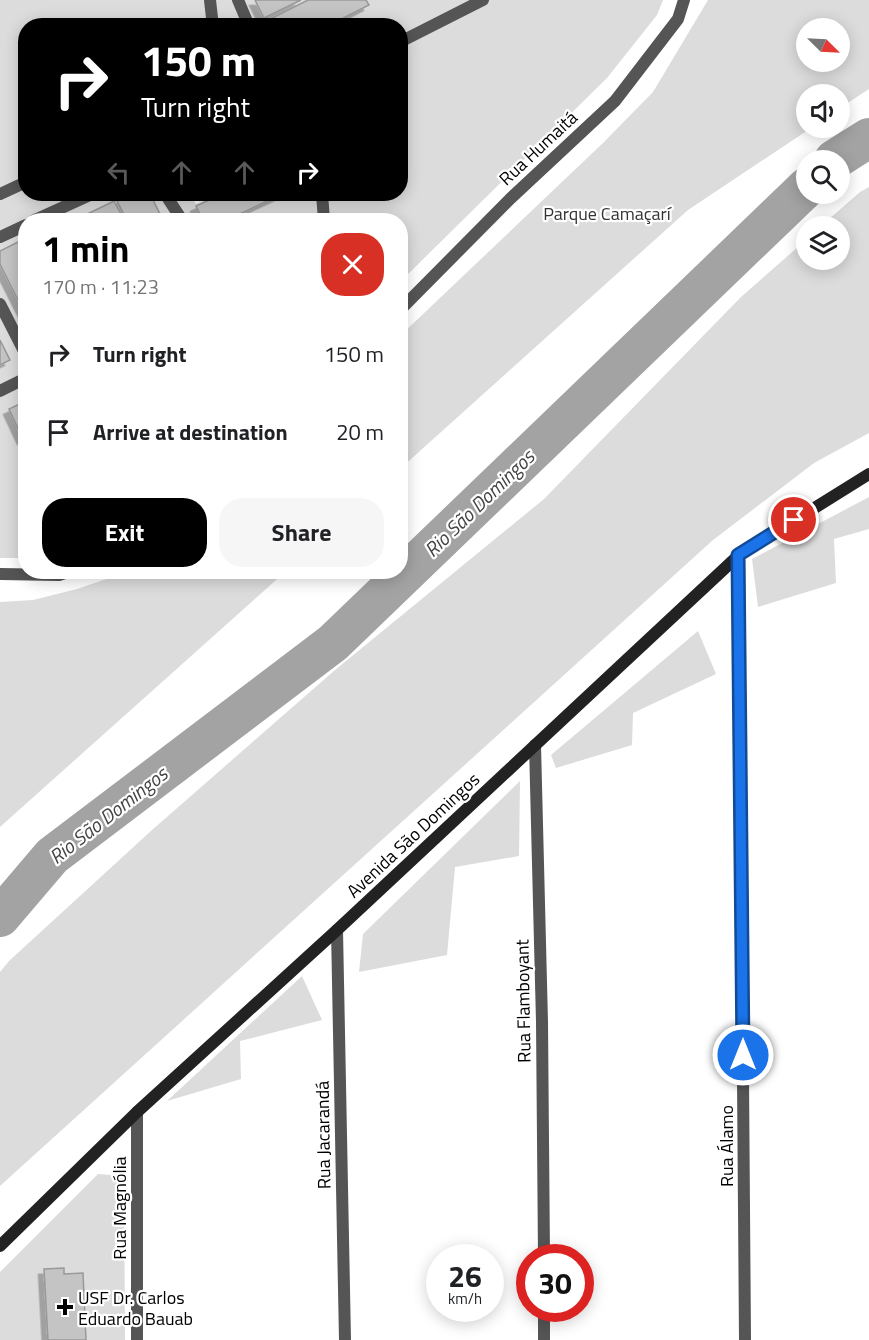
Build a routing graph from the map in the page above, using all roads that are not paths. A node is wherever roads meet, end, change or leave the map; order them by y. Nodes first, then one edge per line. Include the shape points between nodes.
1 (210, 0) edge
2 (237, 0) edge
3 (483, 0) edge
4 (684, 0) edge
5 (212, 18) edge
6 (245, 18) edge
7 (408, 38) edge
8 (18, 186) edge
9 (0, 194) edge
10 (77, 201) edge
11 (50, 213) edge
12 (18, 229) edge
13 (0, 237) edge
14 (408, 302) edge
15 (0, 304) edge
16 (18, 339) edge
17 (18, 382) edge
18 (0, 391) edge
19 (869, 474) edge
20 (738, 555) junction
21 (0, 574) edge
22 (18, 574) edge
23 (534, 745) junction
24 (338, 930) junction
25 (137, 1112) junction
26 (544, 1244) edge
27 (0, 1246) edge
28 (544, 1322) edge
29 (137, 1340) edge
30 (345, 1340) edge
31 (544, 1340) edge
32 (745, 1340) edge

1 - 5 street
2 - 6 street
3 - 7 street
4 - 14 street, Rua Humaitá via 678,19 615,102 511,198
8 - 9 street
10 - 11 street
12 - 13 street
15 - 16 street
17 - 18 street
19 - 20 street, Avenida São Domingos
20 - 23 street, Avenida São Domingos
20 - 32 street, Rua Álamo
21 - 22 street
23 - 24 street, Avenida São Domingos
23 - 26 street, Rua Flamboyant
24 - 25 street, Avenida São Domingos
24 - 30 street, Rua Jacarandá
25 - 27 street, Avenida São Domingos
25 - 29 street, Rua Magnólia
28 - 31 street

